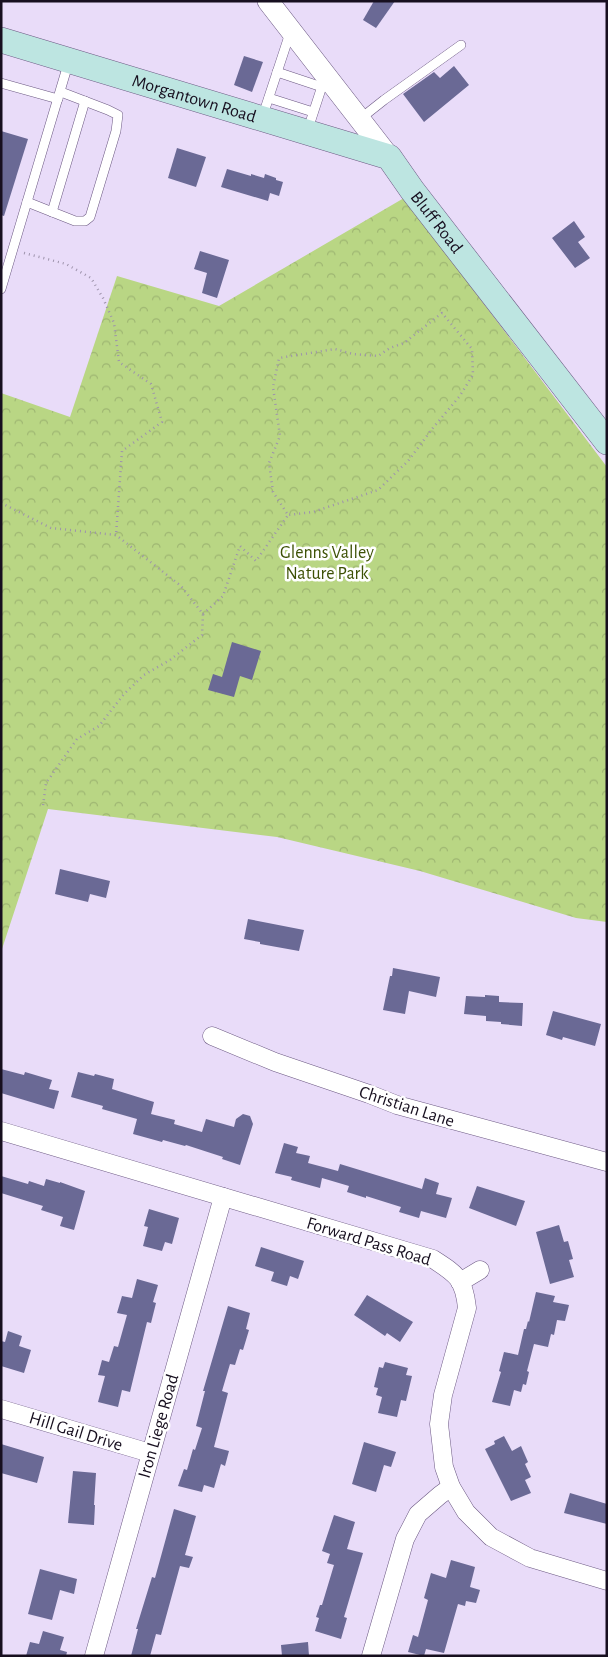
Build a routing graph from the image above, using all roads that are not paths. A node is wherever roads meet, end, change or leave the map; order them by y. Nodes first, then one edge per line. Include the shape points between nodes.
1 (268, 1) edge
2 (290, 30) junction
3 (1, 40) edge
4 (461, 45) dead end
5 (70, 61) junction
6 (277, 72) junction
7 (323, 81) junction
8 (1, 83) edge
9 (60, 95) junction
10 (85, 101) junction
11 (265, 109) junction
12 (360, 119) junction
13 (310, 122) junction
14 (389, 157) junction
15 (27, 202) junction
16 (52, 212) junction
17 (1, 290) edge
18 (607, 442) edge
19 (212, 1036) dead end
20 (1, 1131) edge
21 (607, 1162) edge
22 (222, 1197) junction
23 (480, 1270) dead end
24 (460, 1282) junction
25 (1, 1409) edge
26 (150, 1453) junction
27 (452, 1487) junction
28 (607, 1581) edge
29 (94, 1656) edge
30 (371, 1656) edge

1 - 2 street, Bluff Road
2 - 6 lane
2 - 7 street, Bluff Road
3 - 5 main road, Morgantown Road
4 - 12 lane
5 - 9 lane
5 - 11 main road, Morgantown Road
6 - 7 lane via 299,83
6 - 11 lane
7 - 12 street, Bluff Road
7 - 13 lane
8 - 9 lane
9 - 10 lane
9 - 15 lane
10 - 16 lane
10 - 16 lane via 118,115 93,208 85,222
11 - 13 main road, Morgantown Road
11 - 13 lane via 292,103
12 - 14 street, Bluff Road
13 - 14 main road, Morgantown Road
14 - 18 main road, Bluff Road
15 - 16 lane
15 - 17 lane
19 - 21 street, Christian Lane via 398,1106
20 - 22 street, Forward Pass Road
22 - 24 street, Forward Pass Road via 433,1259 456,1274
22 - 26 street, Iron Liege Road
23 - 24 street
24 - 27 street, Forward Pass Road via 466,1293 467,1308 438,1424 444,1467
25 - 26 street, Hill Gail Drive
26 - 29 street, Iron Liege Road
27 - 28 street, Forward Pass Road via 466,1512 491,1537 530,1558
27 - 30 street via 418,1514 405,1539

